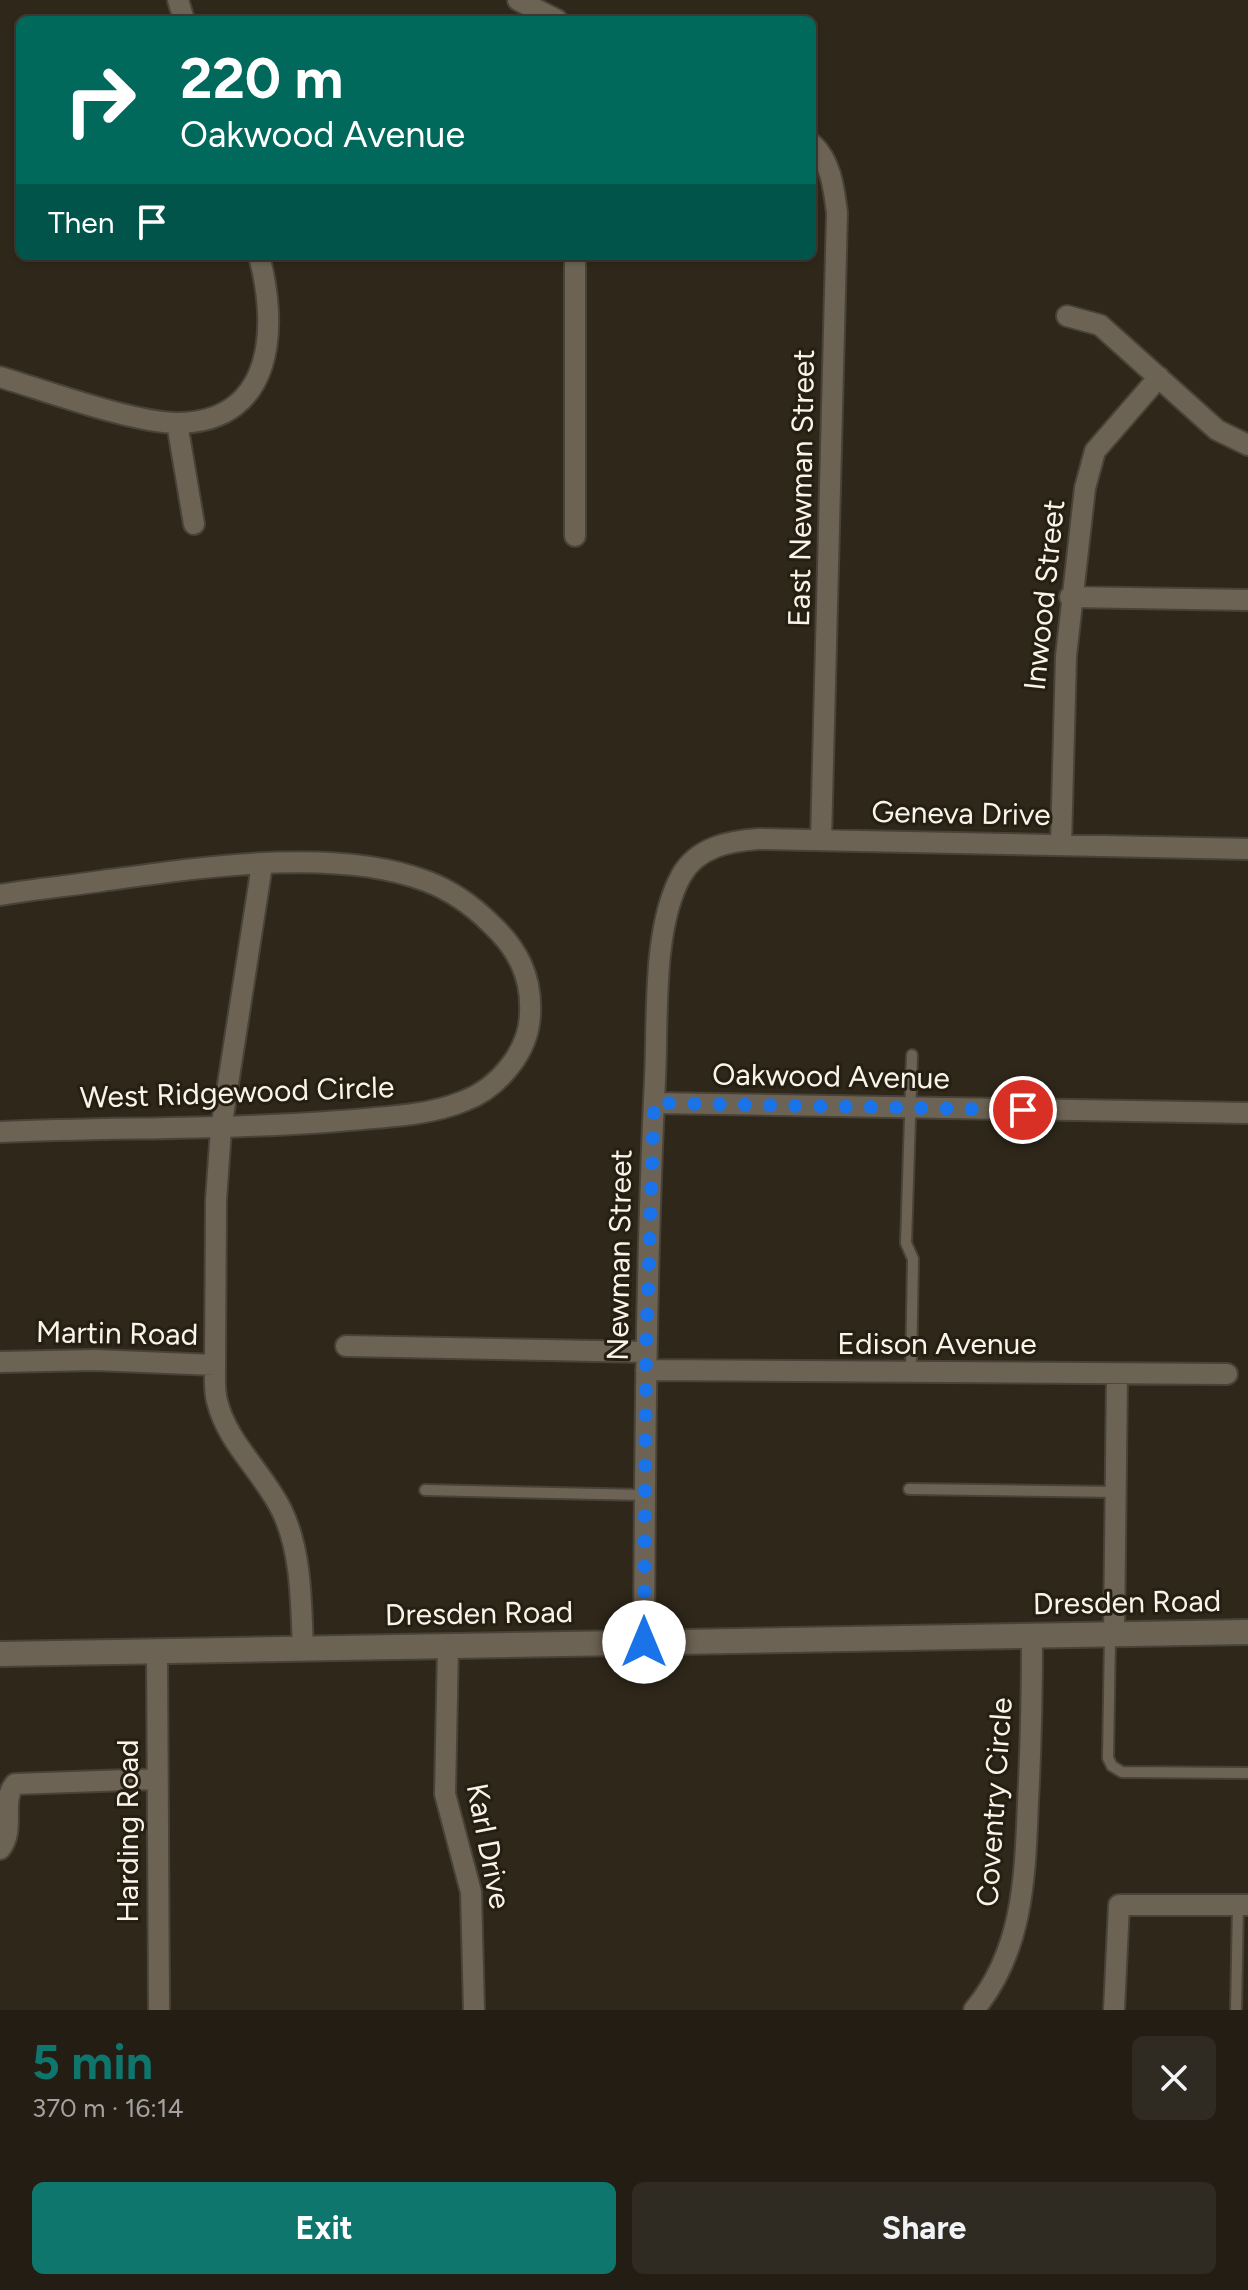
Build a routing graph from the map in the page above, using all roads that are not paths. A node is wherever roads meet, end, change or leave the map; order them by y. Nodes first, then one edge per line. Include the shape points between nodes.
1 (518, 0) edge
2 (549, 16) edge
3 (816, 150) edge
4 (260, 260) edge
5 (575, 260) edge
6 (1067, 316) dead end
7 (0, 377) edge
8 (1159, 377) junction
9 (177, 423) junction
10 (1248, 445) edge
11 (194, 524) dead end
12 (575, 536) dead end
13 (1070, 597) junction
14 (1248, 600) edge
15 (821, 840) junction
16 (1061, 845) junction
17 (1248, 849) edge
18 (262, 865) junction
19 (683, 873) joint
20 (0, 895) edge
21 (912, 1055) dead end
22 (654, 1103) junction
23 (910, 1106) junction
24 (1248, 1113) edge
25 (221, 1129) junction
26 (0, 1132) edge
27 (346, 1346) dead end
28 (646, 1361) junction
29 (0, 1362) edge
30 (215, 1365) junction
31 (911, 1371) junction
32 (1227, 1374) dead end
33 (1117, 1375) junction
34 (909, 1489) dead end
35 (425, 1490) dead end
36 (1116, 1492) junction
37 (645, 1495) junction
38 (1248, 1632) edge
39 (1112, 1634) junction
40 (1032, 1636) junction
41 (644, 1642) junction
42 (448, 1646) junction
43 (303, 1650) junction
44 (157, 1651) junction
45 (0, 1654) edge
46 (1248, 1773) edge
47 (157, 1779) junction
48 (0, 1849) edge
49 (1243, 1905) edge
50 (159, 2010) edge
51 (474, 2010) edge
52 (974, 2010) edge
53 (1114, 2010) edge
54 (1236, 2010) edge

1 - 2 street
3 - 15 street, East Newman Street via 827,168 837,213
4 - 9 street via 270,331 259,376 222,413
5 - 12 street
6 - 8 street via 1100,325
7 - 9 street
8 - 10 street via 1217,430
8 - 13 street, Inwood Street via 1091,461
9 - 11 street
13 - 14 street
13 - 16 street, Inwood Street
15 - 16 street, Geneva Drive
15 - 19 street, Geneva Drive via 723,843 702,853
16 - 17 street, Geneva Drive
18 - 20 street via 183,870
18 - 25 street
18 - 25 street, West Ridgewood Circle via 336,863 396,872 441,887 477,910 518,955 528,978 530,1022 511,1066 466,1101 410,1114
19 - 22 street, Newman Street via 668,914
21 - 23 lane
22 - 23 street, Oakwood Avenue
22 - 28 street, Newman Street
23 - 24 street, Oakwood Avenue
23 - 31 lane via 906,1243 913,1259
25 - 26 street, West Ridgewood Circle via 142,1126
25 - 30 street
27 - 28 street, Edison Avenue
28 - 31 street, Edison Avenue
28 - 37 street, Newman Street
29 - 30 street, Martin Road
30 - 43 street, Martin Road via 217,1401 229,1430 270,1489 292,1537
31 - 33 street, Edison Avenue
32 - 33 street, Edison Avenue
33 - 36 street
34 - 36 lane
35 - 37 lane
36 - 39 street
37 - 41 street, Newman Street
38 - 39 street, Dresden Road
39 - 40 street, Dresden Road
39 - 46 lane via 1112,1766 1122,1772
40 - 41 street, Dresden Road
40 - 52 street, Coventry Circle via 1022,1898 1005,1959
41 - 42 street, Dresden Road
42 - 43 street, Dresden Road
42 - 51 street, Karl Drive via 445,1794 471,1892
43 - 44 street, Dresden Road
44 - 45 street, Dresden Road
44 - 47 street, Harding Road
47 - 48 street via 15,1784 6,1795 7,1837
47 - 50 street, Harding Road
49 - 53 street via 1119,1905
49 - 54 lane

